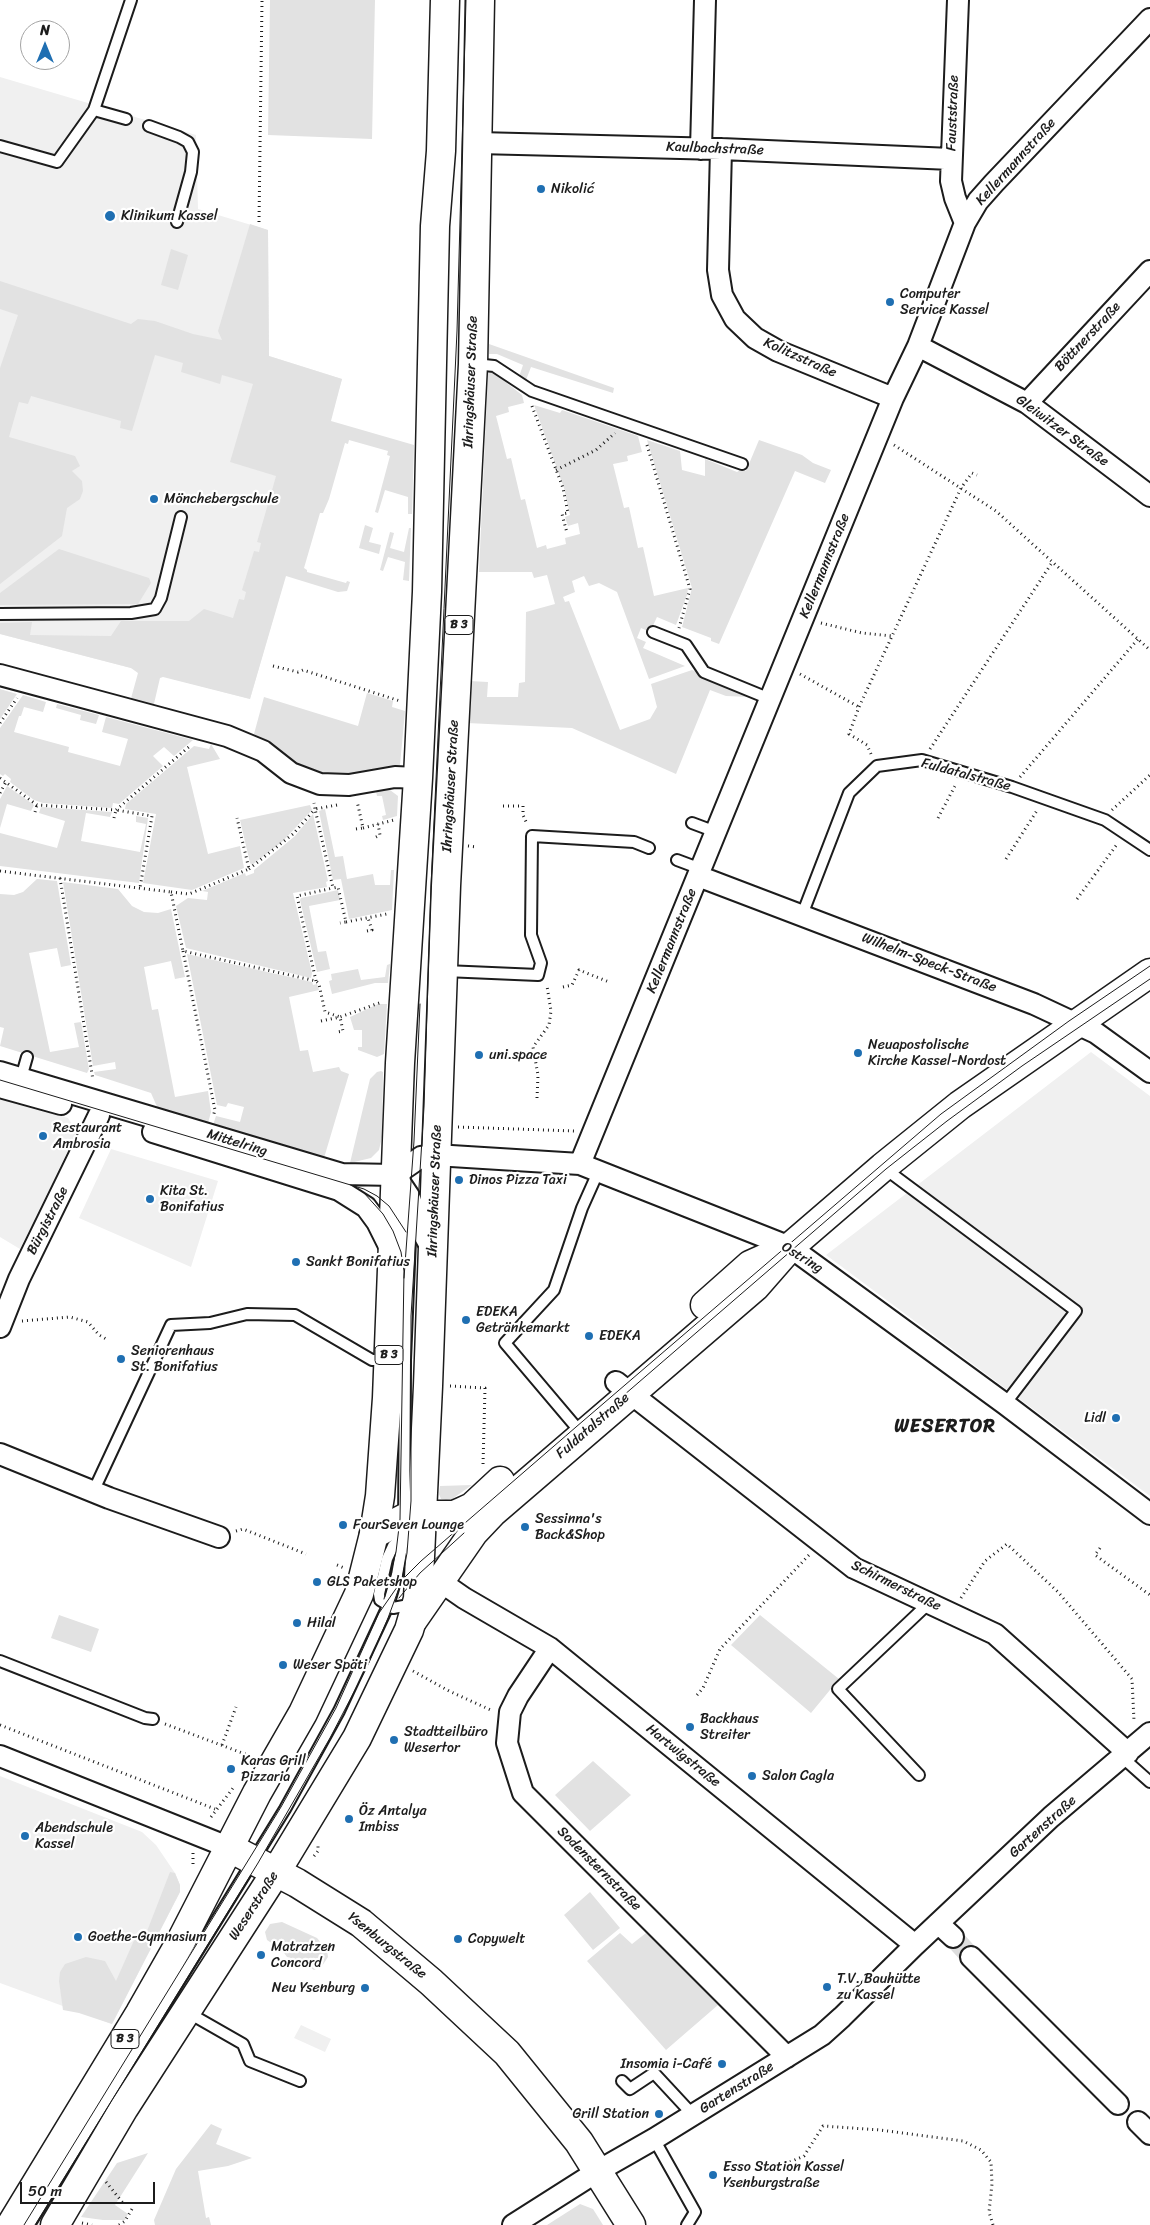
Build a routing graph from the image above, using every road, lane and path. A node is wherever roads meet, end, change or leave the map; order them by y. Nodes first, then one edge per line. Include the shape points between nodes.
1 (131, 0) edge
2 (262, 0) edge
3 (445, 0) edge
4 (480, 0) edge
5 (705, 0) edge
6 (958, 0) edge
7 (1150, 19) edge
8 (94, 110) junction
9 (126, 118) dead end
10 (149, 126) dead end
11 (478, 143) junction
12 (0, 146) edge
13 (701, 148) junction
14 (721, 148) junction
15 (951, 159) junction
16 (177, 222) dead end
17 (259, 222) dead end
18 (966, 223) junction
19 (1150, 271) edge
20 (918, 346) junction
21 (473, 364) junction
22 (532, 391) junction
23 (893, 398) junction
24 (1027, 403) junction
25 (622, 422) junction
26 (642, 430) junction
27 (878, 438) junction
28 (742, 464) dead end
29 (556, 470) junction
30 (977, 475) dead end
31 (961, 488) junction
32 (1150, 496) edge
33 (181, 517) dead end
34 (567, 533) dead end
35 (1053, 561) junction
36 (0, 614) edge
37 (803, 620) junction
38 (653, 632) dead end
39 (892, 636) junction
40 (1138, 639) junction
41 (686, 645) junction
42 (1150, 650) edge
43 (273, 666) dead end
44 (783, 667) junction
45 (0, 675) edge
46 (24, 682) junction
47 (770, 699) junction
48 (408, 703) dead end
49 (859, 707) junction
50 (0, 723) edge
51 (201, 728) junction
52 (922, 760) junction
53 (877, 766) junction
54 (962, 772) junction
55 (1150, 775) edge
56 (0, 778) edge
57 (418, 778) junction
58 (6, 782) junction
59 (1012, 787) junction
60 (0, 793) edge
61 (1045, 799) junction
62 (314, 802) dead end
63 (349, 802) dead end
64 (340, 804) dead end
65 (37, 805) junction
66 (503, 806) dead end
67 (315, 809) junction
68 (116, 810) junction
69 (35, 812) dead end
70 (523, 814) dead end
71 (114, 818) dead end
72 (237, 818) dead end
73 (938, 818) dead end
74 (393, 820) dead end
75 (1105, 820) junction
76 (692, 823) dead end
77 (378, 824) junction
78 (363, 828) junction
79 (356, 829) dead end
80 (716, 832) junction
81 (1125, 833) junction
82 (376, 837) dead end
83 (649, 848) dead end
84 (1150, 850) edge
85 (1006, 859) dead end
86 (677, 860) dead end
87 (249, 869) junction
88 (0, 871) edge
89 (699, 873) junction
90 (60, 878) junction
91 (140, 888) junction
92 (333, 888) junction
93 (170, 892) junction
94 (1077, 899) dead end
95 (392, 912) dead end
96 (802, 915) junction
97 (368, 918) junction
98 (346, 922) junction
99 (340, 923) dead end
100 (367, 931) dead end
101 (182, 951) junction
102 (443, 971) junction
103 (1150, 973) edge
104 (316, 981) junction
105 (609, 982) dead end
106 (547, 986) dead end
107 (563, 987) dead end
108 (383, 1002) dead end
109 (340, 1017) junction
110 (321, 1021) dead end
111 (1076, 1024) junction
112 (337, 1032) dead end
113 (27, 1057) dead end
114 (0, 1072) edge
115 (1150, 1072) edge
116 (21, 1078) junction
117 (0, 1087) edge
118 (537, 1098) dead end
119 (98, 1108) junction
120 (212, 1119) dead end
121 (591, 1136) junction
122 (444, 1155) junction
123 (580, 1164) junction
124 (883, 1167) junction
125 (599, 1170) junction
126 (395, 1175) junction
127 (412, 1202) junction
128 (790, 1247) junction
129 (433, 1251) junction
130 (392, 1253) junction
131 (407, 1300) junction
132 (1, 1325) edge
133 (108, 1340) dead end
134 (389, 1360) junction
135 (448, 1386) dead end
136 (623, 1387) junction
137 (1005, 1404) junction
138 (577, 1428) junction
139 (0, 1454) edge
140 (483, 1474) dead end
141 (93, 1492) junction
142 (1150, 1514) edge
143 (419, 1521) junction
144 (374, 1534) junction
145 (219, 1537) joint
146 (822, 1542) junction
147 (1100, 1548) dead end
148 (306, 1554) dead end
149 (431, 1577) junction
150 (1150, 1595) edge
151 (929, 1603) junction
152 (388, 1606) junction
153 (416, 1609) junction
154 (955, 1615) junction
155 (550, 1648) junction
156 (0, 1661) edge
157 (408, 1669) dead end
158 (697, 1695) dead end
159 (236, 1707) dead end
160 (510, 1717) junction
161 (153, 1719) joint
162 (0, 1725) edge
163 (1146, 1736) edge
164 (222, 1746) junction
165 (0, 1756) edge
166 (1125, 1756) junction
167 (255, 1758) dead end
168 (920, 1775) dead end
169 (1150, 1782) edge
170 (239, 1783) dead end
171 (215, 1809) junction
172 (211, 1816) dead end
173 (228, 1847) junction
174 (265, 1866) junction
175 (915, 1944) junction
176 (971, 1957) tunnel mouth
177 (186, 2012) junction
178 (787, 2057) junction
179 (300, 2081) dead end
180 (622, 2081) dead end
181 (1118, 2104) dead end
182 (693, 2115) junction
183 (654, 2139) junction
184 (790, 2162) dead end
185 (598, 2170) junction
186 (102, 2178) dead end
187 (123, 2203) dead end
188 (132, 2209) dead end
189 (11, 2225) edge
190 (29, 2225) edge
191 (55, 2225) edge
192 (119, 2225) edge
193 (513, 2225) edge
194 (631, 2225) edge
195 (687, 2225) edge
196 (993, 2225) edge

1 - 8 lane
2 - 17 path
3 - 57 main road, B 3 via 441,151 435,226 427,592
4 - 11 main road, Ihringshäuser Straße / B 3
5 - 13 street
6 - 15 street, Fauststraße
7 - 18 street, Kellermannstraße via 994,183 978,201
8 - 9 lane
8 - 12 lane via 58,162
10 - 16 lane via 179,136 188,142 193,152 191,172
11 - 13 street, Kaulbachstraße
11 - 21 main road, Ihringshäuser Straße / B 3
13 - 14 street, Kaulbachstraße
14 - 15 street, Kaulbachstraße
14 - 23 street, Kolitzstraße via 718,270 722,295 735,319 755,338 778,351
15 - 18 street, Fauststraße via 951,181
18 - 20 street, Kellermannstraße
19 - 24 street, Böttnerstraße
20 - 23 street, Kellermannstraße
20 - 24 street, Gleiwitzer Straße
21 - 22 lane via 494,366
21 - 102 main road, Ihringshäuser Straße / B 3
22 - 25 lane
22 - 29 path via 529,399
23 - 27 street, Kellermannstraße
24 - 32 street, Gleiwitzer Straße
25 - 26 lane
25 - 29 path via 596,450
26 - 28 lane
26 - 41 path via 690,588 679,627
27 - 31 path
27 - 37 street, Kellermannstraße
29 - 34 path via 568,513 562,514
30 - 31 path via 972,473
31 - 35 path via 996,511
31 - 39 path
33 - 36 lane via 161,598 155,609 131,613
35 - 40 path
35 - 52 path
37 - 39 path via 862,634
37 - 44 street, Kellermannstraße
38 - 41 lane
39 - 49 path
40 - 42 path
40 - 59 path
41 - 47 lane via 704,672
43 - 48 path via 298,672 303,670
44 - 47 street, Kellermannstraße
44 - 49 path
45 - 46 street
46 - 50 path via 21,693
46 - 51 street
47 - 80 street, Kellermannstraße
49 - 53 path via 849,734 868,745
51 - 57 street via 248,743 292,773 320,784
51 - 68 path via 198,739
52 - 53 lane, Fuldatalstraße
52 - 54 lane, Fuldatalstraße
53 - 96 lane via 849,793
54 - 59 lane, Fuldatalstraße
54 - 73 path
55 - 75 path via 1113,808
56 - 58 path
57 - 126 main road, B 3
58 - 60 path
58 - 65 path
59 - 61 lane, Fuldatalstraße
61 - 75 lane, Fuldatalstraße
61 - 85 path
62 - 67 path
63 - 78 path via 357,801
64 - 67 path
65 - 68 path
65 - 69 path
66 - 70 path via 523,806
67 - 87 path via 284,842
67 - 92 path
68 - 71 path
68 - 91 path via 152,816
72 - 87 path
74 - 77 path
75 - 81 lane, Fuldatalstraße
76 - 80 lane
77 - 78 path
77 - 82 path via 380,836
78 - 79 path
80 - 89 street, Kellermannstraße
81 - 84 lane, Fuldatalstraße
81 - 94 path
83 - 102 lane via 634,842 532,836 531,935 541,963 538,975
86 - 89 lane
87 - 93 path via 189,894
88 - 90 path
89 - 96 street, Wilhelm-Speck-Straße
89 - 121 street, Kellermannstraße
90 - 91 path
90 - 119 path
91 - 93 path
92 - 98 path via 338,887
92 - 104 path via 297,896
93 - 101 path
95 - 97 path
96 - 111 street, Wilhelm-Speck-Straße via 1025,1000
97 - 98 path
97 - 100 path via 372,930
98 - 99 path
101 - 104 path
101 - 120 path via 215,1110
102 - 122 main road, Ihringshäuser Straße / B 3
103 - 111 main road, Fuldatalstraße
104 - 109 path via 325,1012
105 - 107 path via 579,970 572,985
106 - 118 path via 551,1010 549,1025 533,1047 538,1075
108 - 109 path
109 - 110 path
109 - 112 path via 343,1031
111 - 115 street, Wilhelm-Speck-Straße via 1096,1033
111 - 124 main road, Fuldatalstraße via 995,1080
113 - 116 lane
114 - 116 street, Mittelring
116 - 119 street, Mittelring
117 - 119 street, Mittelring
119 - 126 street, Mittelring via 342,1174
119 - 130 street, Mittelring via 339,1190 366,1207
119 - 132 street, Bürgistraße via 90,1137 19,1278
121 - 122 path via 572,1130 453,1127
121 - 123 street, Kellermannstraße
122 - 123 street, Ostring
122 - 126 street, Ostring via 421,1157
122 - 129 main road, Ihringshäuser Straße / B 3
123 - 125 street, Ostring
124 - 128 main road, Fuldatalstraße
124 - 137 lane via 1076,1311
125 - 128 street, Ostring
125 - 138 lane via 582,1208 554,1290 505,1343
126 - 127 street
126 - 130 main road, B 3
127 - 129 street
127 - 131 lane
128 - 136 main road, Fuldatalstraße via 755,1287
128 - 137 street, Ostring
129 - 143 main road, Ihringshäuser Straße / B 3
130 - 131 lane
130 - 134 main road, B 3
131 - 143 lane
132 - 133 path via 70,1317 88,1322
134 - 141 lane via 372,1360 295,1315 247,1314 210,1323 171,1325
134 - 144 main road, B 3 via 383,1461
135 - 140 path via 486,1388
136 - 138 main road, Fuldatalstraße
136 - 146 street, Schirmerstraße
137 - 142 street, Ostring
138 - 143 main road, Fuldatalstraße via 472,1507 454,1515
138 - 149 main road, Fuldatalstraße
139 - 141 street
141 - 145 street
143 - 144 main road, Fuldatalstraße
143 - 149 main road, Ihringshäuser Straße / B 3
143 - 152 lane
144 - 173 main road, B 3 via 354,1606 303,1713
145 - 148 path via 243,1529
146 - 151 street, Schirmerstraße via 854,1568
146 - 158 path via 720,1649
147 - 150 path via 1095,1555
149 - 153 main road, Fuldatalstraße
149 - 155 street, Hartwigstraße
151 - 154 street, Schirmerstraße
151 - 168 lane via 838,1688
152 - 153 lane via 409,1605
152 - 174 lane
153 - 174 main road, Weserstraße / B 3 via 357,1738
154 - 163 path via 961,1598 985,1562 1007,1544 1058,1592 1132,1679 1134,1724
154 - 166 street, Schirmerstraße via 995,1634
155 - 160 street, Sodensternstraße via 518,1696
155 - 175 street, Hartwigstraße
156 - 161 lane
157 - 160 path
159 - 164 path
160 - 178 street, Sodensternstraße via 507,1743 523,1793
161 - 164 path
162 - 171 path
163 - 166 street, Gartenstraße
164 - 167 path
165 - 173 street, Ysenburgstraße
166 - 169 lane
166 - 175 street, Gartenstraße via 1051,1817 946,1931
170 - 171 path
171 - 172 path
173 - 174 main road, Ysenburgstraße
173 - 189 main road, B 3 via 181,1941
174 - 177 main road, Weserstraße / B 3
174 - 185 main road, Ysenburgstraße via 361,1923 431,1982 507,2053
174 - 190 lane
175 - 178 street, Gartenstraße via 822,2035
176 - 181 street
177 - 179 lane via 243,2044 250,2060
177 - 191 main road, Weserstraße / B 3 via 124,2108
178 - 182 street, Gartenstraße
180 - 182 lane via 630,2089 654,2073
182 - 183 street, Gartenstraße
183 - 185 street, Gartenstraße
183 - 195 lane via 695,2212
184 - 196 path via 804,2156 823,2126 963,2141 981,2150 991,2162 989,2212
185 - 193 street, Gartenstraße
185 - 194 main road, Ysenburgstraße
186 - 187 path
188 - 192 path

